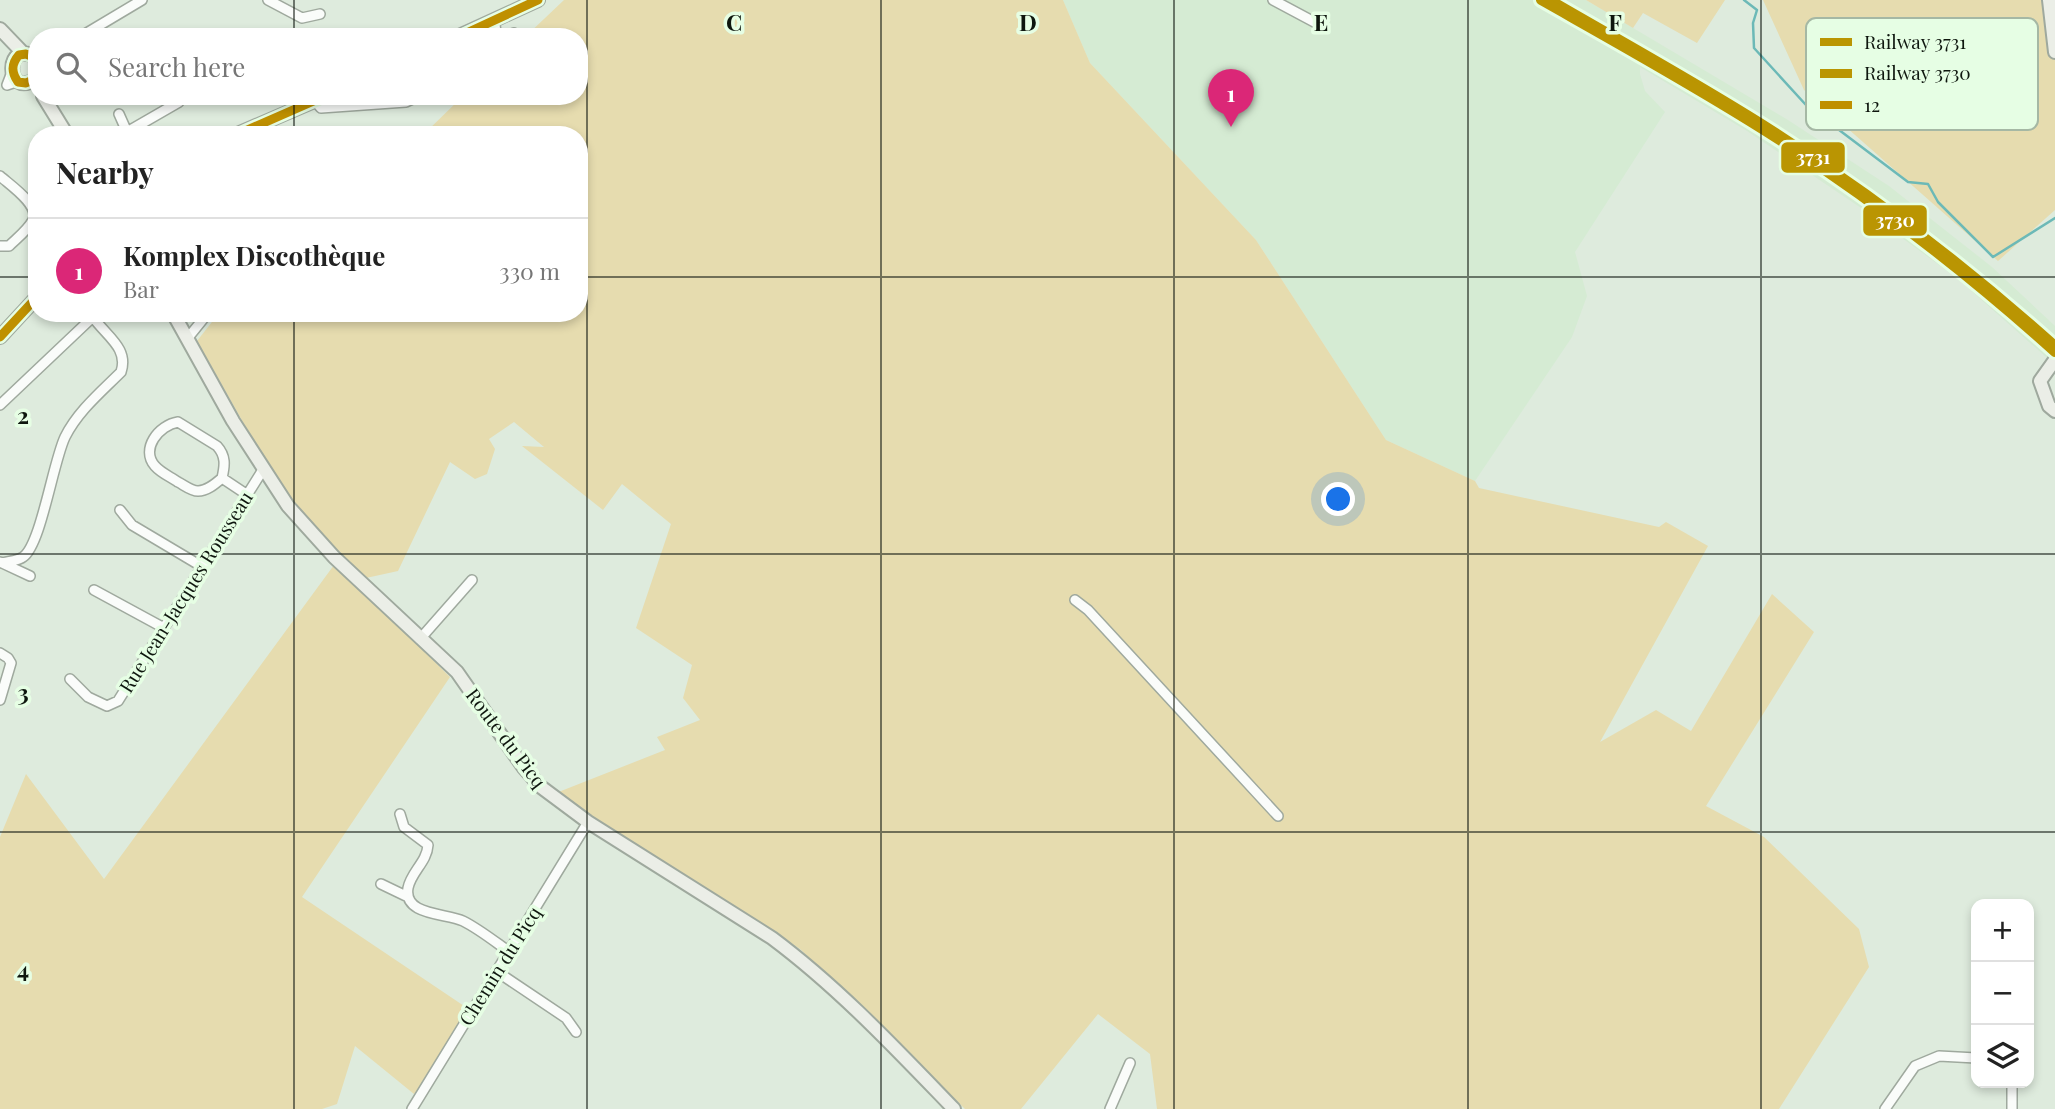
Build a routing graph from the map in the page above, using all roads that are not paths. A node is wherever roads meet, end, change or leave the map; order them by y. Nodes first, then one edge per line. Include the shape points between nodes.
1 (142, 0) edge
2 (268, 0) edge
3 (538, 0) edge
4 (1273, 0) edge
5 (2049, 0) edge
6 (320, 14) dead end
7 (494, 20) junction
8 (1318, 24) dead end
9 (97, 28) edge
10 (477, 28) edge
11 (495, 28) edge
12 (0, 29) edge
13 (0, 37) edge
14 (28, 52) edge
15 (2055, 52) edge
16 (28, 56) edge
17 (19, 80) edge
18 (49, 105) edge
19 (55, 105) edge
20 (168, 105) edge
21 (307, 105) edge
22 (321, 105) edge
23 (364, 105) edge
24 (119, 114) dead end
25 (64, 126) edge
26 (65, 126) edge
27 (124, 126) edge
28 (136, 126) edge
29 (256, 126) edge
30 (0, 176) edge
31 (28, 202) edge
32 (28, 225) edge
33 (0, 246) edge
34 (28, 307) edge
35 (88, 322) edge
36 (100, 322) edge
37 (178, 322) edge
38 (201, 322) edge
39 (0, 337) edge
40 (187, 339) junction
41 (2055, 360) edge
42 (0, 405) edge
43 (2055, 411) edge
44 (264, 468) junction
45 (222, 478) junction
46 (246, 494) junction
47 (120, 510) dead end
48 (1, 563) edge
49 (201, 566) junction
50 (30, 576) dead end
51 (472, 580) dead end
52 (94, 590) dead end
53 (1075, 600) dead end
54 (164, 628) junction
55 (420, 639) junction
56 (0, 653) edge
57 (70, 679) dead end
58 (0, 700) edge
59 (400, 814) dead end
60 (1278, 816) dead end
61 (588, 822) junction
62 (381, 884) dead end
63 (408, 897) junction
64 (508, 951) junction
65 (496, 971) junction
66 (576, 1032) dead end
67 (1971, 1058) edge
68 (1130, 1063) dead end
69 (2012, 1088) edge
70 (412, 1109) edge
71 (954, 1109) edge
72 (1110, 1109) edge
73 (1885, 1109) edge
74 (2012, 1109) edge

1 - 9 street
2 - 6 street via 302,18
3 - 7 street
4 - 8 street
5 - 15 street
7 - 10 street
7 - 11 street
12 - 14 street
13 - 17 street
16 - 17 street via 16,57
18 - 25 street
19 - 26 street
20 - 28 street
21 - 29 street
22 - 23 street
24 - 27 street
30 - 31 street
32 - 33 street via 9,246
34 - 39 street
35 - 42 street
36 - 48 street via 122,351 121,372 76,418 65,438 33,544 22,558
37 - 40 street, Route du Picq
38 - 40 street
40 - 44 street, Route du Picq
41 - 43 street via 2040,381
44 - 46 street, Rue Jean-Jacques Rousseau
44 - 55 street, Route du Picq via 288,506 316,537
45 - 45 street via 222,451 186,426 169,423 153,439 150,459 154,466 191,489 206,489
45 - 46 street
46 - 49 street, Rue Jean-Jacques Rousseau
47 - 49 street via 132,524
48 - 50 street
49 - 54 street, Rue Jean-Jacques Rousseau
51 - 55 street
52 - 54 street
53 - 60 street
54 - 57 street, Rue Jean-Jacques Rousseau via 118,701 107,706 88,697
55 - 61 street, Route du Picq via 457,672 529,774
56 - 58 street via 11,663
59 - 63 street via 404,827 428,845 428,854 408,887
61 - 64 street, Chemin du Picq
61 - 71 street, Route du Picq via 799,958 873,1025
62 - 63 street
63 - 64 street via 413,906 461,920
64 - 65 street, Chemin du Picq
65 - 66 street via 566,1018
65 - 70 street, Chemin du Picq
67 - 73 street via 1939,1056 1915,1066
68 - 72 street
69 - 74 street

